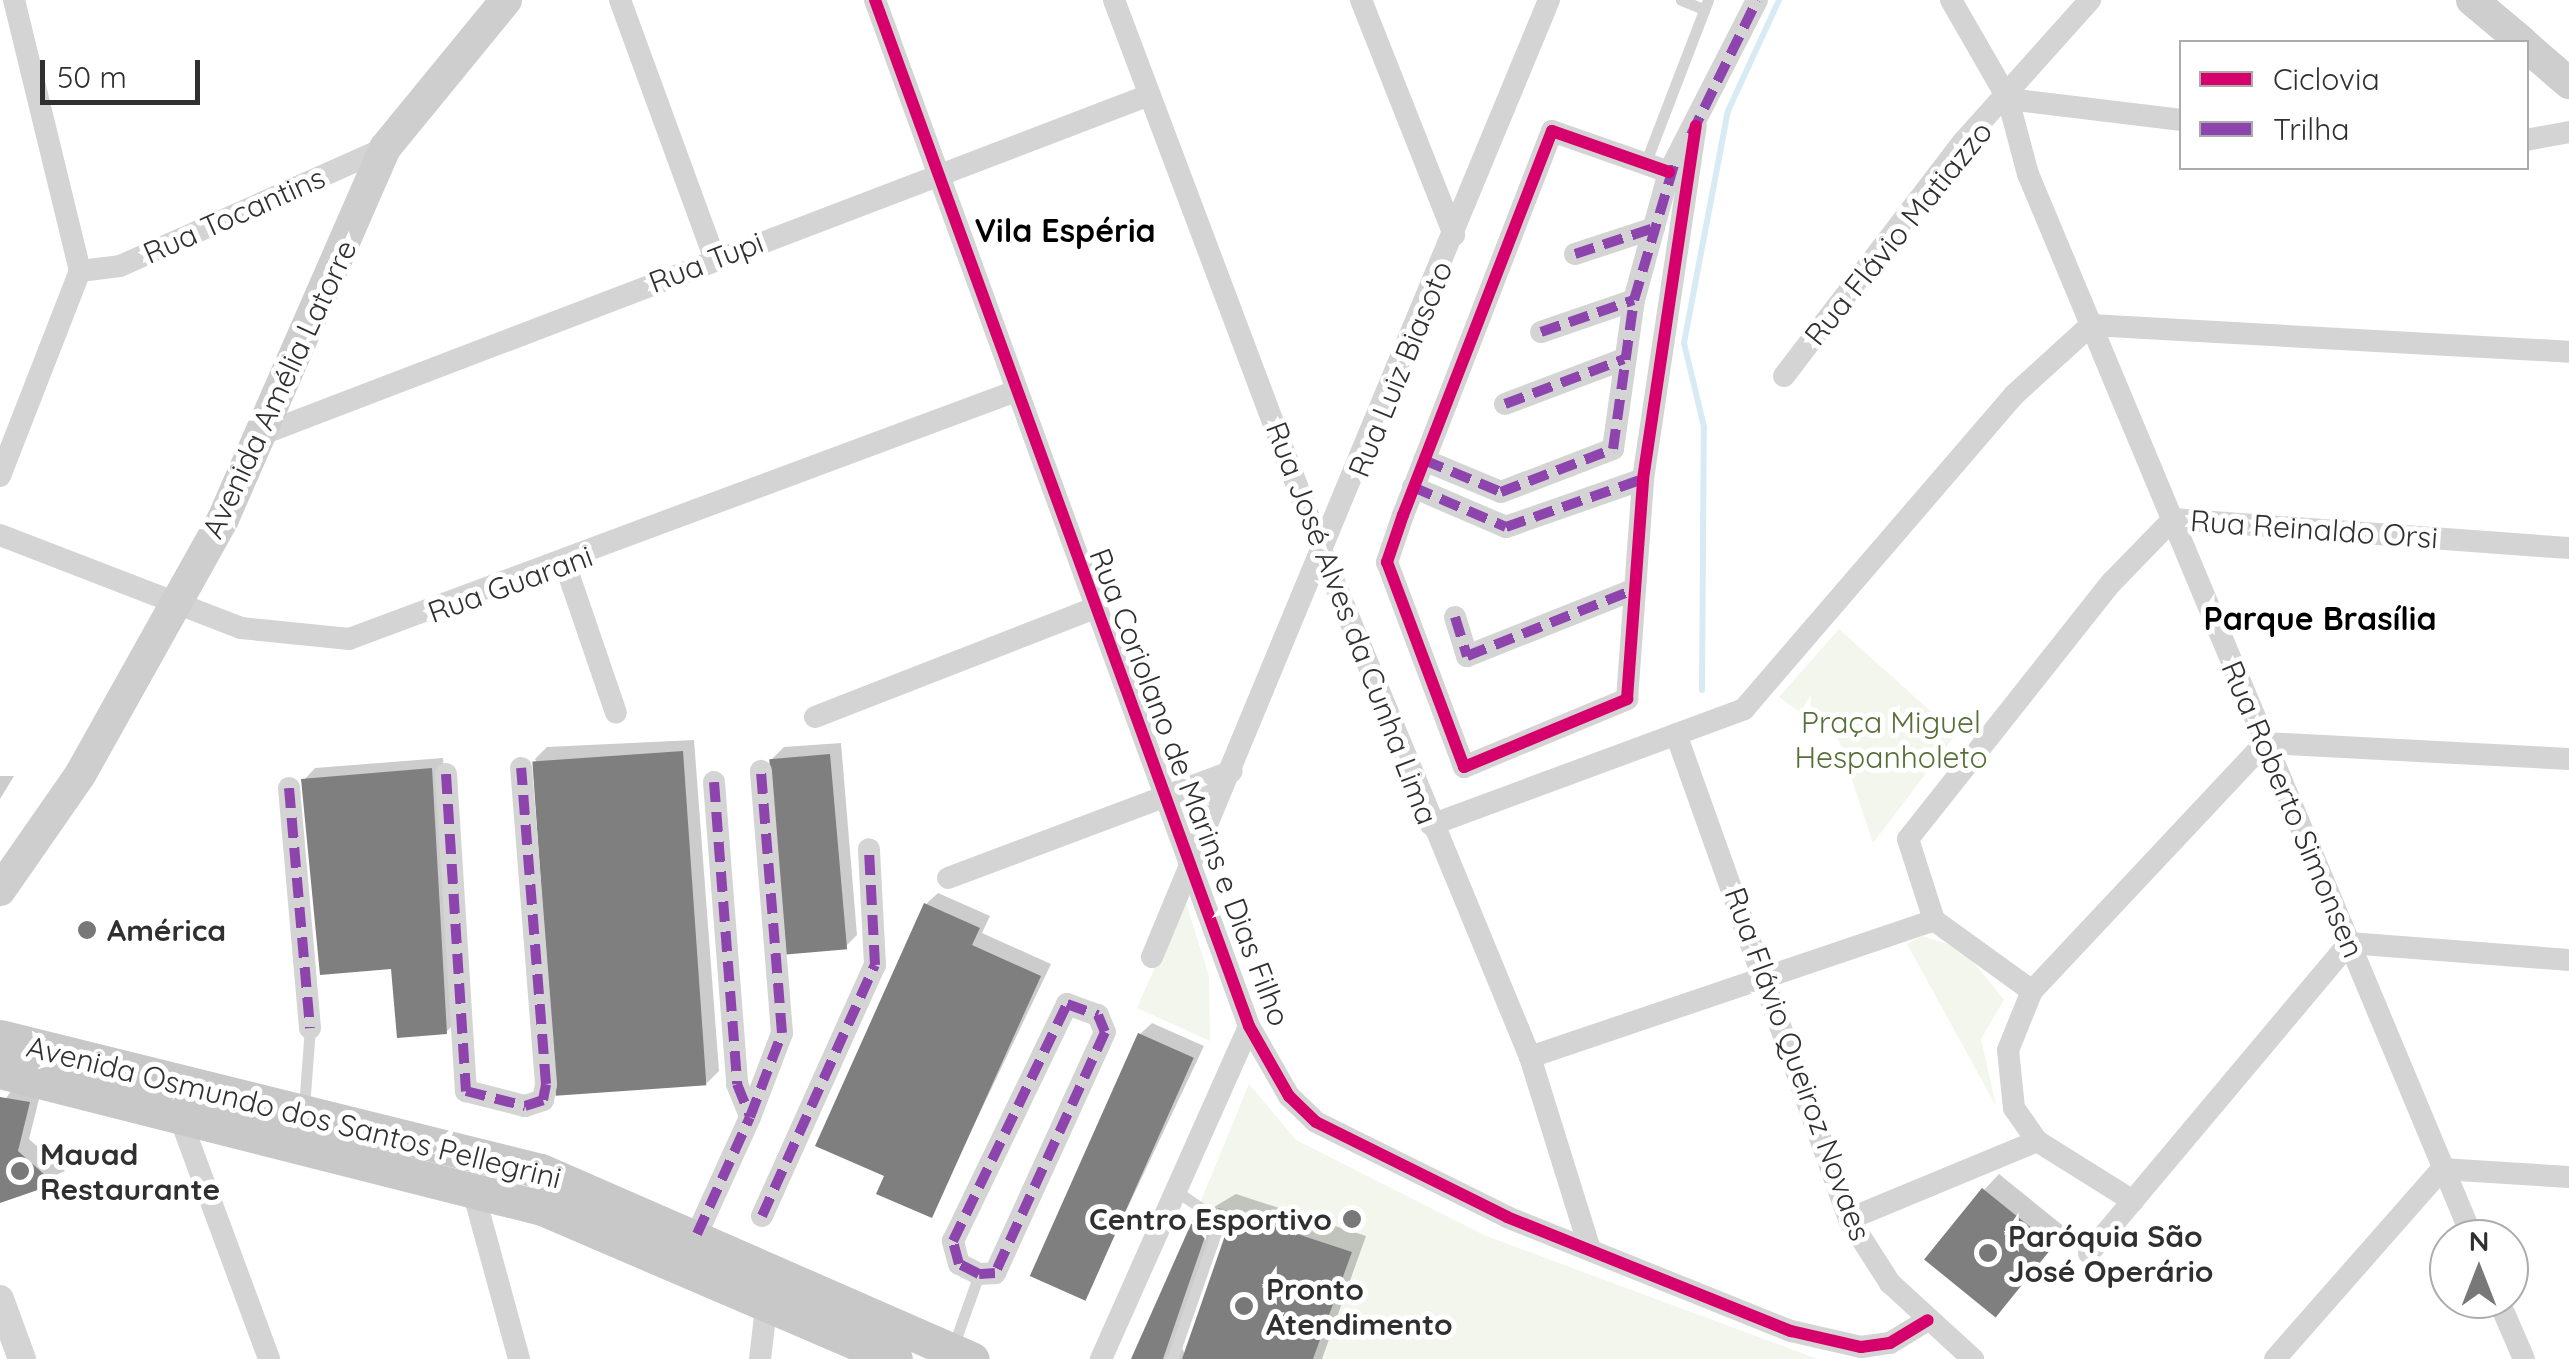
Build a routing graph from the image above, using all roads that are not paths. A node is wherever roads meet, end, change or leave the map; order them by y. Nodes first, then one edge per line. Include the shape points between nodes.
1 (14, 0) edge
2 (506, 0) edge
3 (620, 0) edge
4 (875, 0) edge
5 (1114, 0) edge
6 (1361, 0) edge
7 (1549, 0) edge
8 (1680, 0) edge
9 (1757, 0) edge
10 (1951, 0) edge
11 (2090, 0) edge
12 (2472, 0) edge
13 (1706, 4) edge
14 (2519, 40) edge
15 (2529, 48) edge
16 (2569, 83) edge
17 (1149, 95) junction
18 (2008, 99) junction
19 (2179, 120) edge
20 (1696, 126) junction
21 (2569, 132) edge
22 (2529, 139) edge
23 (385, 148) junction
24 (1644, 168) junction
25 (1669, 172) junction
26 (938, 173) junction
27 (1654, 228) junction
28 (1454, 235) junction
29 (1576, 254) dead end
30 (715, 259) junction
31 (80, 271) junction
32 (1634, 300) junction
33 (2091, 325) junction
34 (1540, 332) dead end
35 (2569, 352) edge
36 (1624, 360) junction
37 (1784, 376) dead end
38 (1013, 392) junction
39 (1505, 404) dead end
40 (265, 433) junction
41 (1614, 448) junction
42 (1424, 460) junction
43 (0, 476) edge
44 (1643, 479) junction
45 (1413, 486) junction
46 (2173, 519) junction
47 (0, 535) edge
48 (2569, 548) edge
49 (1323, 555) junction
50 (564, 564) junction
51 (1635, 590) junction
52 (175, 603) junction
53 (1096, 607) junction
54 (1455, 617) dead end
55 (616, 714) dead end
56 (815, 716) dead end
57 (1676, 734) junction
58 (2265, 743) junction
59 (2569, 759) edge
60 (521, 768) dead end
61 (1232, 770) junction
62 (760, 771) dead end
63 (446, 774) dead end
64 (714, 782) dead end
65 (288, 788) dead end
66 (1168, 798) junction
67 (1431, 825) junction
68 (870, 849) dead end
69 (1193, 863) junction
70 (948, 878) dead end
71 (0, 890) edge
72 (1934, 920) junction
73 (2349, 943) junction
74 (1152, 956) dead end
75 (2569, 960) edge
76 (1769, 980) junction
77 (2032, 991) junction
78 (1248, 1026) junction
79 (310, 1028) joint
80 (0, 1037) edge
81 (1530, 1057) junction
82 (0, 1071) edge
83 (226, 1091) junction
84 (303, 1112) junction
85 (750, 1117) junction
86 (180, 1118) junction
87 (2037, 1141) junction
88 (2442, 1169) junction
89 (2569, 1177) edge
90 (472, 1187) junction
91 (1176, 1191) junction
92 (2133, 1202) junction
93 (762, 1216) dead end
94 (1849, 1218) junction
95 (2464, 1219) edge
96 (696, 1234) junction
97 (1588, 1246) junction
98 (2089, 1253) dead end
99 (979, 1274) junction
100 (0, 1299) edge
101 (767, 1300) junction
102 (2507, 1319) edge
103 (1928, 1320) junction
104 (962, 1354) edge
105 (22, 1359) edge
106 (269, 1359) edge
107 (519, 1359) edge
108 (760, 1359) edge
109 (895, 1359) edge
110 (1101, 1359) edge
111 (1172, 1359) edge
112 (1973, 1359) edge
113 (2275, 1359) edge
114 (2524, 1359) edge

1 - 31 street
2 - 23 main road, Avenida Amélia Latorre
3 - 30 street
4 - 26 street, Rua Coriolano de Marins e Dias Filho
5 - 17 street, Rua José Alves da Cunha Lima
6 - 28 street
7 - 28 street, Rua Luiz Biasoto
8 - 13 lane
9 - 20 street
10 - 18 street, Rua Roberto Simonsen
11 - 18 street, Rua Flávio Matiazzo
12 - 14 main road
13 - 24 lane
15 - 16 main road
17 - 26 street, Rua Tupi
17 - 49 street, Rua José Alves da Cunha Lima
18 - 19 street
18 - 33 street, Rua Roberto Simonsen via 2028,174
18 - 37 street, Rua Flávio Matiazzo via 1963,142
20 - 25 street
20 - 44 street
21 - 22 street
23 - 31 street, Rua Tocantins via 120,266
23 - 40 main road, Avenida Amélia Latorre
24 - 25 street
24 - 42 street via 1552,131
25 - 27 street
26 - 30 street, Rua Tupi
26 - 38 street, Rua Coriolano de Marins e Dias Filho
27 - 29 street
27 - 32 street
28 - 49 street, Rua Luiz Biasoto
30 - 40 street, Rua Tupi
31 - 43 street
32 - 34 street
32 - 36 street
33 - 35 street
33 - 46 street, Rua Roberto Simonsen
33 - 57 street via 2014,394 1744,710
36 - 39 street
36 - 41 street
38 - 50 street, Rua Guarani
38 - 53 street, Rua Coriolano de Marins e Dias Filho
40 - 52 main road, Avenida Amélia Latorre
41 - 42 street via 1501,492
41 - 44 street
42 - 45 street
44 - 45 street via 1506,527
44 - 51 street
45 - 51 street via 1387,562 1464,767 1627,699
46 - 48 street, Rua Reinaldo Orsi
46 - 58 street, Rua Roberto Simonsen
46 - 72 street, Rua Reinaldo Orsi via 1908,839
47 - 52 street, Rua Guarani
49 - 61 street, Rua Luiz Biasoto
49 - 67 street, Rua José Alves da Cunha Lima
50 - 52 street, Rua Guarani via 349,639 283,638
50 - 55 street
51 - 54 street via 1468,656
52 - 71 main road, Avenida Amélia Latorre via 80,775
53 - 56 street
53 - 66 street, Rua Coriolano de Marins e Dias Filho
57 - 67 street
57 - 76 street, Rua Flávio Queiroz Novaes
58 - 59 street
58 - 73 street, Rua Roberto Simonsen
58 - 77 street
60 - 63 street via 546,1084 543,1100 525,1106 466,1091
61 - 66 street
61 - 69 street, Rua Luiz Biasoto
62 - 85 street via 782,1032
64 - 85 street via 737,1084
65 - 79 street
66 - 69 street, Rua Coriolano de Marins e Dias Filho
66 - 70 street
67 - 81 street, Rua José Alves da Cunha Lima
68 - 93 street via 875,965
69 - 74 street, Rua Luiz Biasoto
69 - 78 street, Rua Coriolano de Marins e Dias Filho
72 - 76 street
72 - 77 street
73 - 75 street
73 - 88 street, Rua Roberto Simonsen
73 - 92 street
76 - 81 street
76 - 94 street, Rua Flávio Queiroz Novaes
77 - 87 street via 2008,1073 2014,1108
78 - 91 street
78 - 97 street, Rua Coriolano de Marins e Dias Filho via 1289,1096 1316,1122 1507,1217
79 - 84 lane
80 - 83 main road, Avenida Osmundo dos Santos Pellegrini
81 - 97 street, Rua José Alves da Cunha Lima
82 - 86 main road, Avenida Osmundo dos Santos Pellegrini
83 - 84 main road, Avenida Osmundo dos Santos Pellegrini
83 - 86 main road
84 - 96 main road, Avenida Osmundo dos Santos Pellegrini via 541,1171
85 - 96 street
86 - 90 main road, Avenida Osmundo dos Santos Pellegrini
86 - 106 street
87 - 92 street
87 - 94 street
88 - 89 street
88 - 95 street, Rua Roberto Simonsen
88 - 113 street
90 - 101 main road, Avenida Osmundo dos Santos Pellegrini via 614,1234
90 - 107 street
91 - 110 street
91 - 111 lane via 1220,1221
92 - 98 street
94 - 103 street, Rua Flávio Queiroz Novaes via 1868,1258
96 - 104 main road, Avenida Osmundo dos Santos Pellegrini
97 - 103 street, Rua Coriolano de Marins e Dias Filho via 1832,1344 1890,1343
99 - 99 street via 994,1273 1105,1032 1098,1015 1076,1006 1060,1010 953,1241 959,1264
99 - 104 lane
100 - 105 street
101 - 108 street
101 - 109 main road, Avenida Osmundo dos Santos Pellegrini
102 - 114 street
103 - 112 street, Rua Flávio Queiroz Novaes

